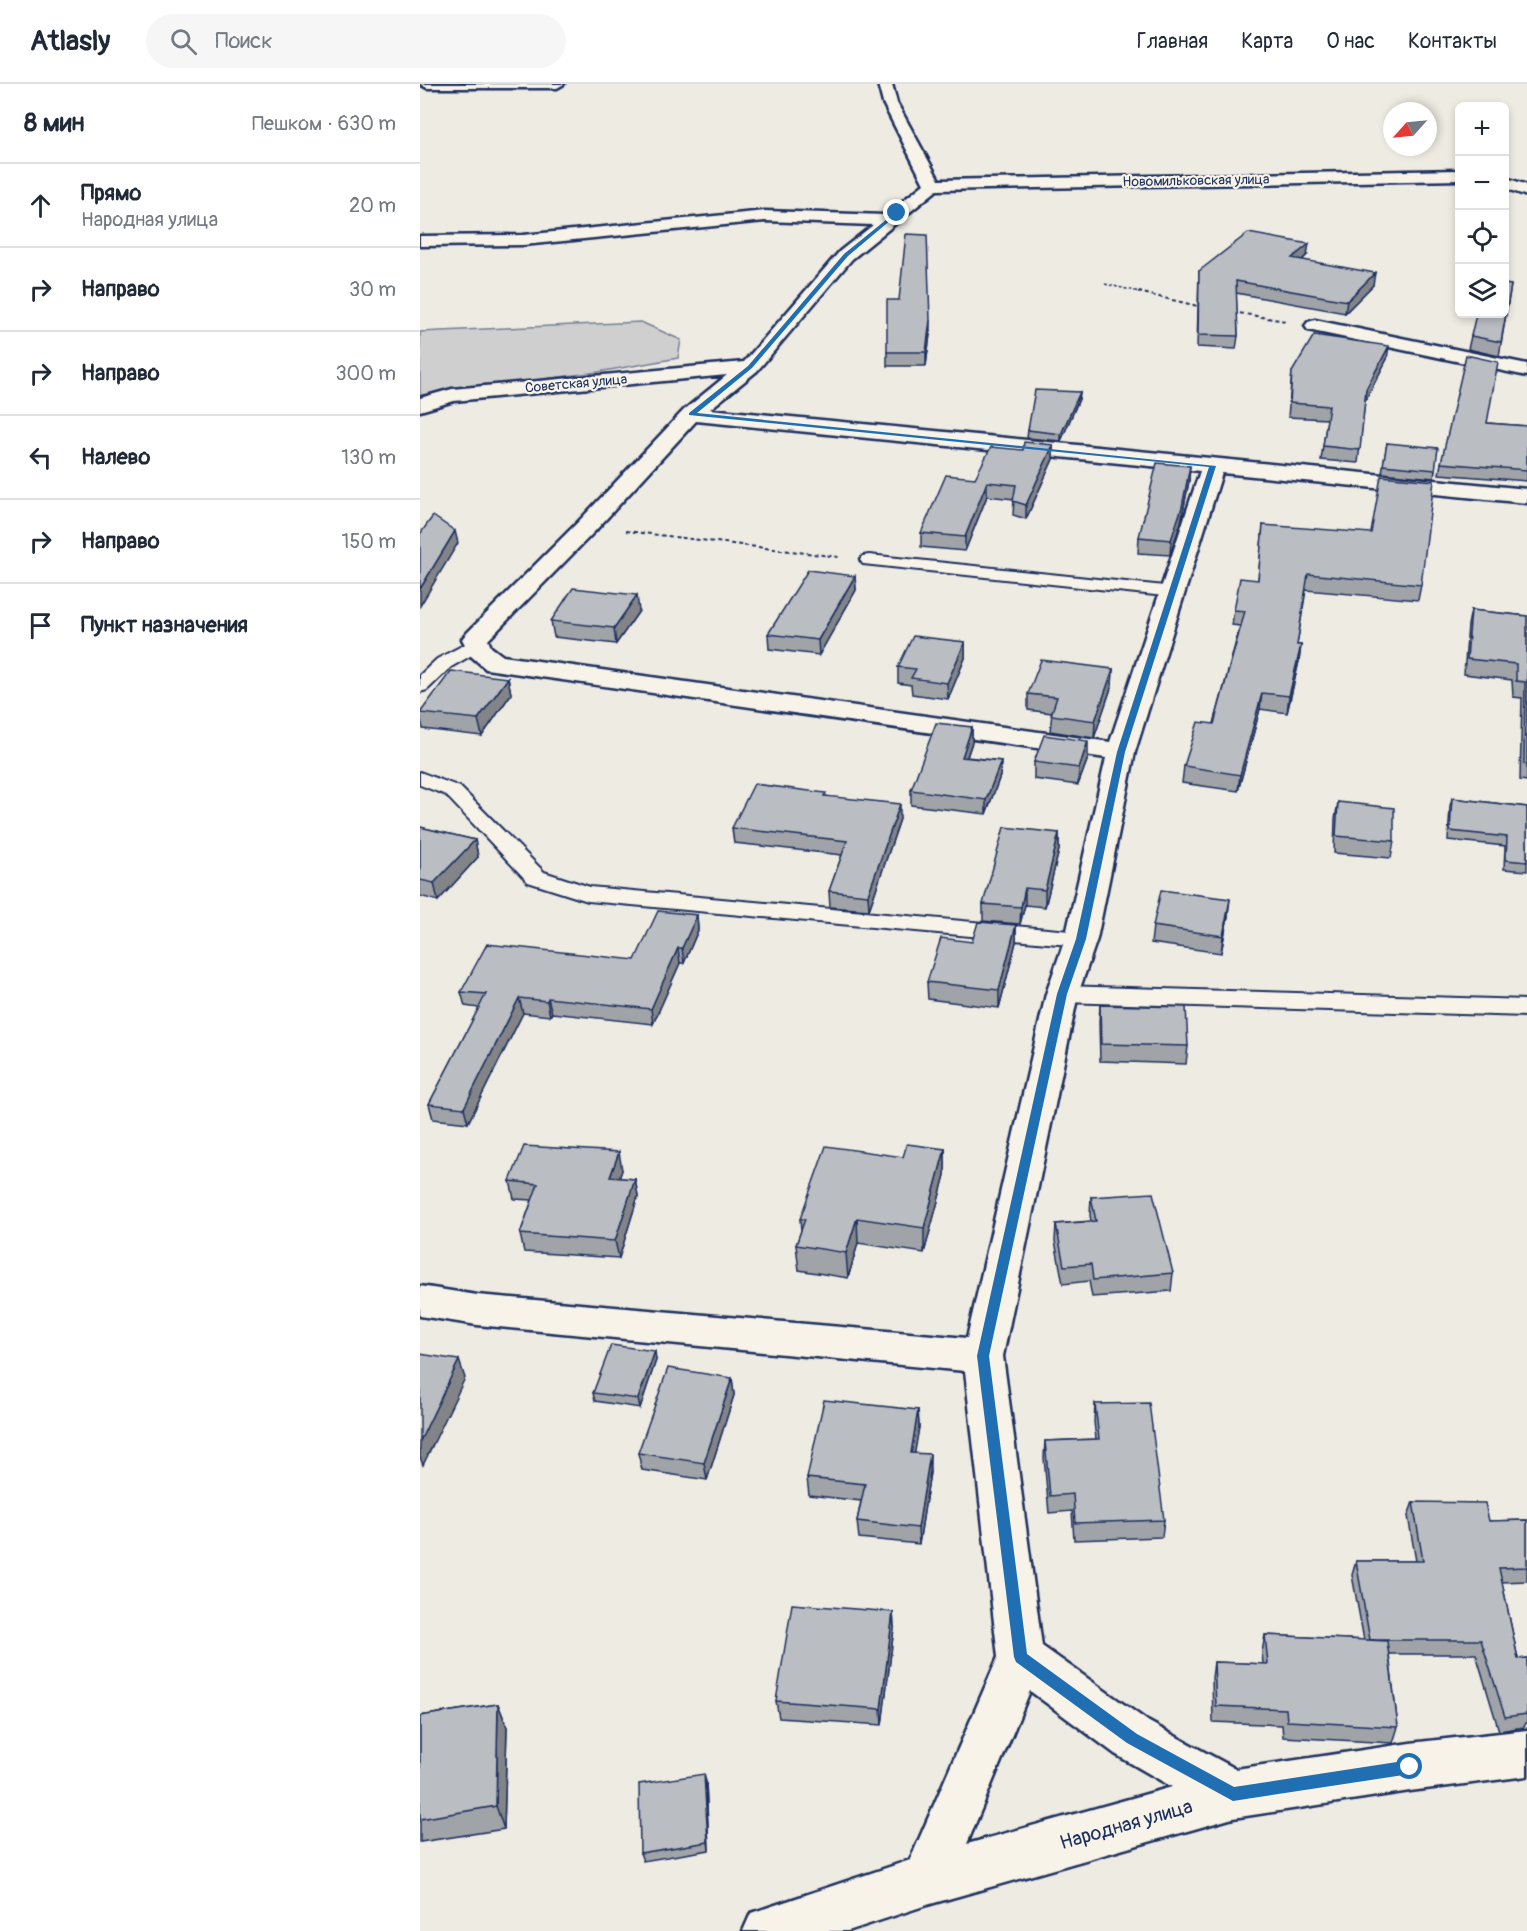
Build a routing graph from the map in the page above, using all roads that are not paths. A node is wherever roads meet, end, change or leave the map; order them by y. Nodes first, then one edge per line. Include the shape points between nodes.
1 (427, 84) edge
2 (557, 84) edge
3 (885, 84) edge
4 (1455, 175) edge
5 (1509, 184) edge
6 (933, 185) junction
7 (1527, 191) edge
8 (888, 220) junction
9 (420, 241) edge
10 (1315, 326) road end
11 (741, 368) junction
12 (1527, 370) edge
13 (420, 405) edge
14 (691, 414) junction
15 (1213, 466) junction
16 (1527, 496) edge
17 (869, 560) road end
18 (1174, 592) junction
19 (477, 644) junction
20 (420, 686) edge
21 (1121, 752) junction
22 (420, 778) edge
23 (1081, 939) junction
24 (1062, 994) junction
25 (1527, 1008) edge
26 (420, 1301) edge
27 (983, 1356) junction
28 (1021, 1657) junction
29 (1527, 1753) edge
30 (1233, 1794) junction
31 (927, 1880) junction
32 (775, 1930) edge

1 - 2 street
3 - 6 street via 890,103
4 - 6 street, Новомильковская улица
5 - 7 street
6 - 8 street
8 - 9 street via 765,216 594,235
8 - 11 street via 846,255
10 - 12 street
11 - 13 street, Советская улица via 452,395
11 - 14 street
14 - 15 street
14 - 19 street via 475,639
15 - 16 street
15 - 18 street
17 - 18 lane
18 - 21 street
19 - 20 lane via 444,663
19 - 21 street via 495,663
21 - 23 street
22 - 23 lane via 453,791 536,877 588,894
23 - 24 street
24 - 25 lane
24 - 27 street
26 - 27 street via 477,1310
27 - 28 street
28 - 30 street via 1132,1738
28 - 31 street
29 - 30 street, Народная улица
30 - 31 street, Народная улица
31 - 32 street, Народная улица

